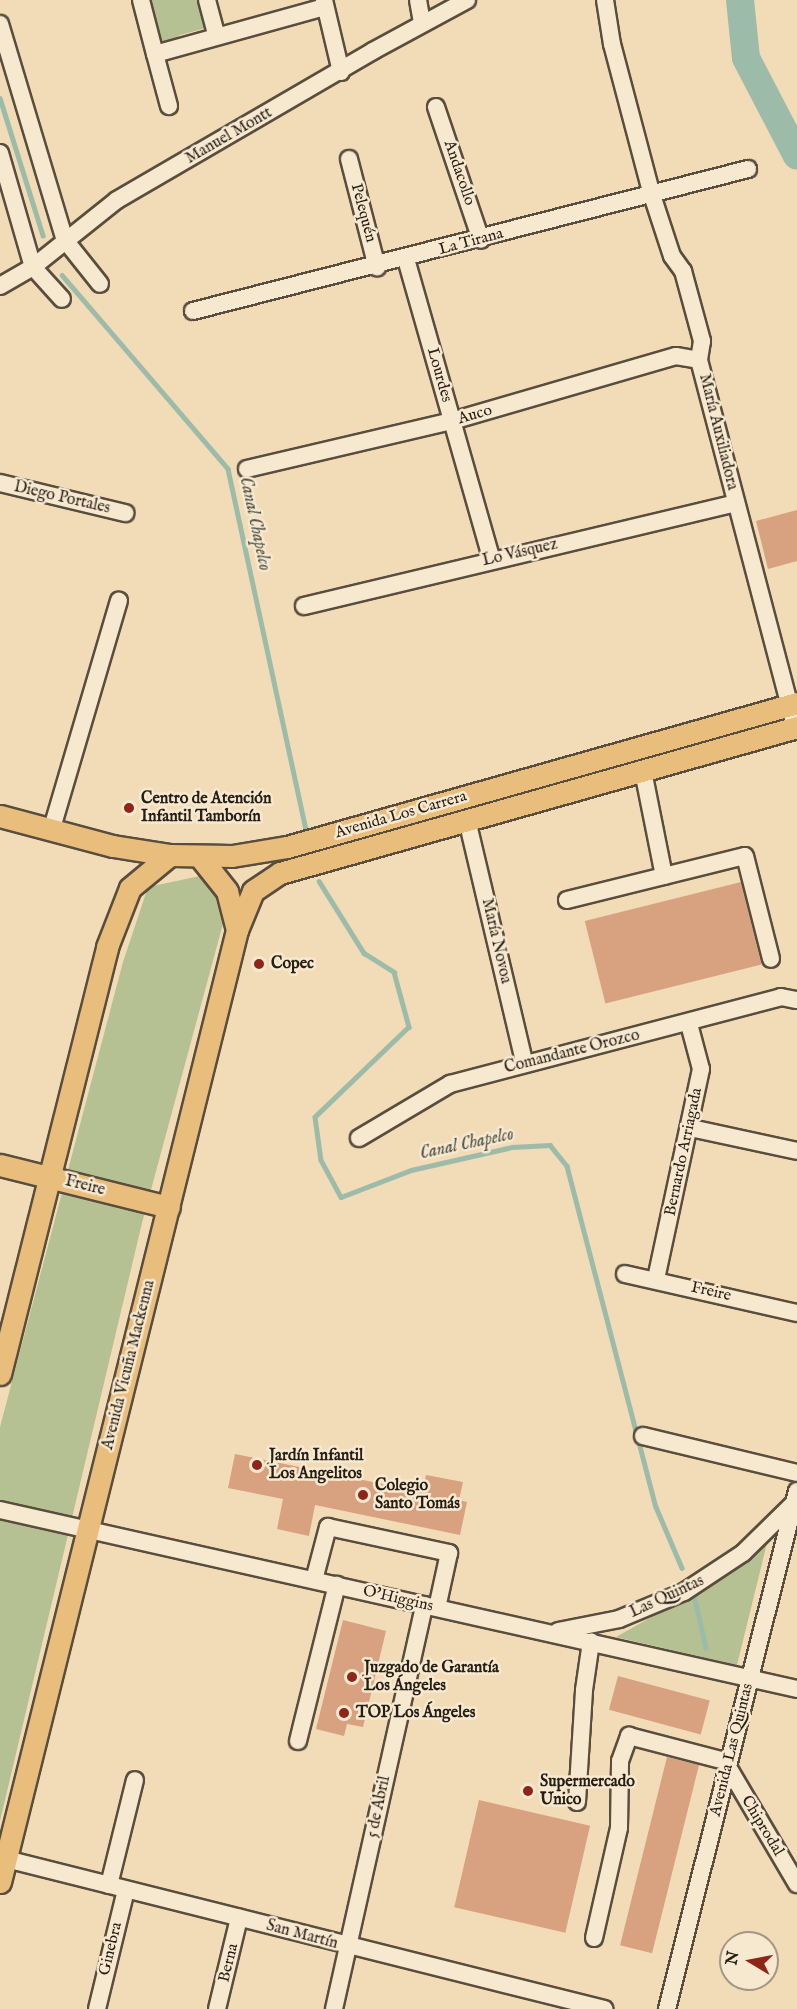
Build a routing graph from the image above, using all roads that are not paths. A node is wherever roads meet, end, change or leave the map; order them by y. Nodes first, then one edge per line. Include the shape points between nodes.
1 (141, 0) edge
2 (207, 0) edge
3 (418, 0) edge
4 (467, 0) edge
5 (605, 0) edge
6 (325, 3) edge
7 (0, 24) edge
8 (422, 24) junction
9 (216, 34) junction
10 (155, 54) junction
11 (341, 72) junction
12 (169, 106) dead end
13 (436, 107) dead end
14 (0, 154) edge
15 (349, 159) dead end
16 (748, 169) dead end
17 (651, 192) junction
18 (65, 240) junction
19 (481, 240) junction
20 (406, 259) junction
21 (33, 267) junction
22 (377, 267) junction
23 (100, 284) dead end
24 (0, 286) edge
25 (63, 299) dead end
26 (193, 311) dead end
27 (699, 360) junction
28 (452, 421) junction
29 (247, 469) dead end
30 (0, 483) edge
31 (736, 502) junction
32 (125, 513) dead end
33 (492, 560) junction
34 (119, 601) dead end
35 (304, 606) dead end
36 (793, 705) edge
37 (796, 727) edge
38 (643, 771) junction
39 (0, 816) edge
40 (467, 820) junction
41 (52, 828) junction
42 (170, 855) junction
43 (200, 857) junction
44 (664, 876) junction
45 (567, 900) dead end
46 (237, 930) junction
47 (771, 959) dead end
48 (797, 1000) edge
49 (688, 1024) junction
50 (524, 1062) junction
51 (691, 1128) junction
52 (358, 1138) dead end
53 (797, 1151) edge
54 (0, 1165) edge
55 (51, 1178) junction
56 (169, 1207) junction
57 (625, 1274) dead end
58 (656, 1279) junction
59 (797, 1313) edge
60 (0, 1374) edge
61 (643, 1436) dead end
62 (797, 1473) edge
63 (796, 1497) edge
64 (0, 1510) edge
65 (88, 1530) junction
66 (314, 1580) junction
67 (337, 1585) junction
68 (430, 1606) junction
69 (549, 1633) junction
70 (591, 1642) junction
71 (750, 1678) junction
72 (797, 1689) edge
73 (298, 1741) dead end
74 (728, 1765) junction
75 (135, 1780) dead end
76 (577, 1802) dead end
77 (3, 1859) edge
78 (0, 1882) edge
79 (797, 1884) edge
80 (117, 1888) junction
81 (239, 1918) junction
82 (594, 1938) dead end
83 (348, 1947) junction
84 (671, 2008) edge
85 (97, 2009) edge
86 (217, 2009) edge
87 (334, 2009) edge
88 (604, 2009) edge

1 - 10 street
2 - 9 street
3 - 8 street
4 - 8 street, Manuel Montt
5 - 17 street, María Auxiliadora via 612,44
6 - 9 street
6 - 11 street
7 - 18 street
8 - 11 street, Manuel Montt
9 - 10 street
10 - 12 street
11 - 18 street, Manuel Montt via 117,200
13 - 19 street, Andacollo
14 - 21 street
15 - 22 street, Pelequén
16 - 17 street, La Tirana
17 - 19 street, La Tirana
17 - 27 street, María Auxiliadora via 672,256 683,271 702,341
18 - 21 street, Manuel Montt
18 - 23 street
19 - 20 street, La Tirana
20 - 22 street, La Tirana
20 - 28 street, Lourdes
21 - 24 street, Manuel Montt
21 - 25 street
22 - 26 street, La Tirana
27 - 28 street, Auco via 676,356
27 - 31 street, María Auxiliadora
28 - 29 street, Auco
28 - 33 street, Lourdes
30 - 32 street, Diego Portales
31 - 33 street, Lo Vásquez
31 - 36 street, María Auxiliadora
33 - 35 street, Lo Vásquez
34 - 41 street
36 - 37 street, María Auxiliadora
36 - 43 main road, Avenida Los Carrera via 287,847
37 - 38 main road, Avenida Los Carrera
38 - 40 main road, Avenida Los Carrera
38 - 44 street
39 - 41 main road, Avenida Los Carrera
40 - 46 main road, Avenida Los Carrera via 280,873 253,891
40 - 50 street, María Novoa
41 - 42 main road, Avenida Los Carrera via 113,846
42 - 43 main road, Avenida Los Carrera
42 - 55 main road via 130,888 107,947
43 - 46 main road, Avenida Vicuña Mackenna via 227,891
44 - 45 street
44 - 47 street via 745,856
46 - 56 main road, Avenida Vicuña Mackenna
48 - 49 street, Comandante Orozco via 781,997
49 - 50 street, Comandante Orozco
49 - 51 street, Bernardo Arriagada via 701,1069
50 - 52 street, Comandante Orozco via 450,1084
51 - 53 street
51 - 58 street, Bernardo Arriagada
54 - 55 main road, Freire
55 - 56 main road, Freire
55 - 60 main road
56 - 65 main road, Avenida Vicuña Mackenna
57 - 58 street, Freire
58 - 59 street, Freire
61 - 62 street
63 - 69 street, Las Quintas via 743,1553 684,1592 619,1618
63 - 71 street, Avenida Las Quintas
64 - 65 street, O'Higgins
65 - 66 street, O'Higgins
65 - 77 main road, Avenida Vicuña Mackenna
66 - 67 street, O'Higgins
66 - 68 street, 5 de Abril via 328,1527 449,1553
67 - 68 street, O'Higgins
67 - 73 street
68 - 69 street, O'Higgins
68 - 83 street, 5 de Abril
69 - 70 street, O'Higgins
70 - 71 street, O'Higgins
70 - 76 street
71 - 72 street, O'Higgins
71 - 74 street, Avenida Las Quintas
74 - 79 street, Chiprodal
74 - 82 street via 629,1736 620,1761 619,1828
74 - 84 street, Avenida Las Quintas
75 - 80 street, Ginebra
77 - 78 main road, Avenida Vicuña Mackenna
77 - 80 street, San Martín
80 - 81 street, San Martín
80 - 85 street, Ginebra
81 - 83 street, San Martín
81 - 86 street, Berna
83 - 87 street, 5 de Abril
83 - 88 street, San Martín

